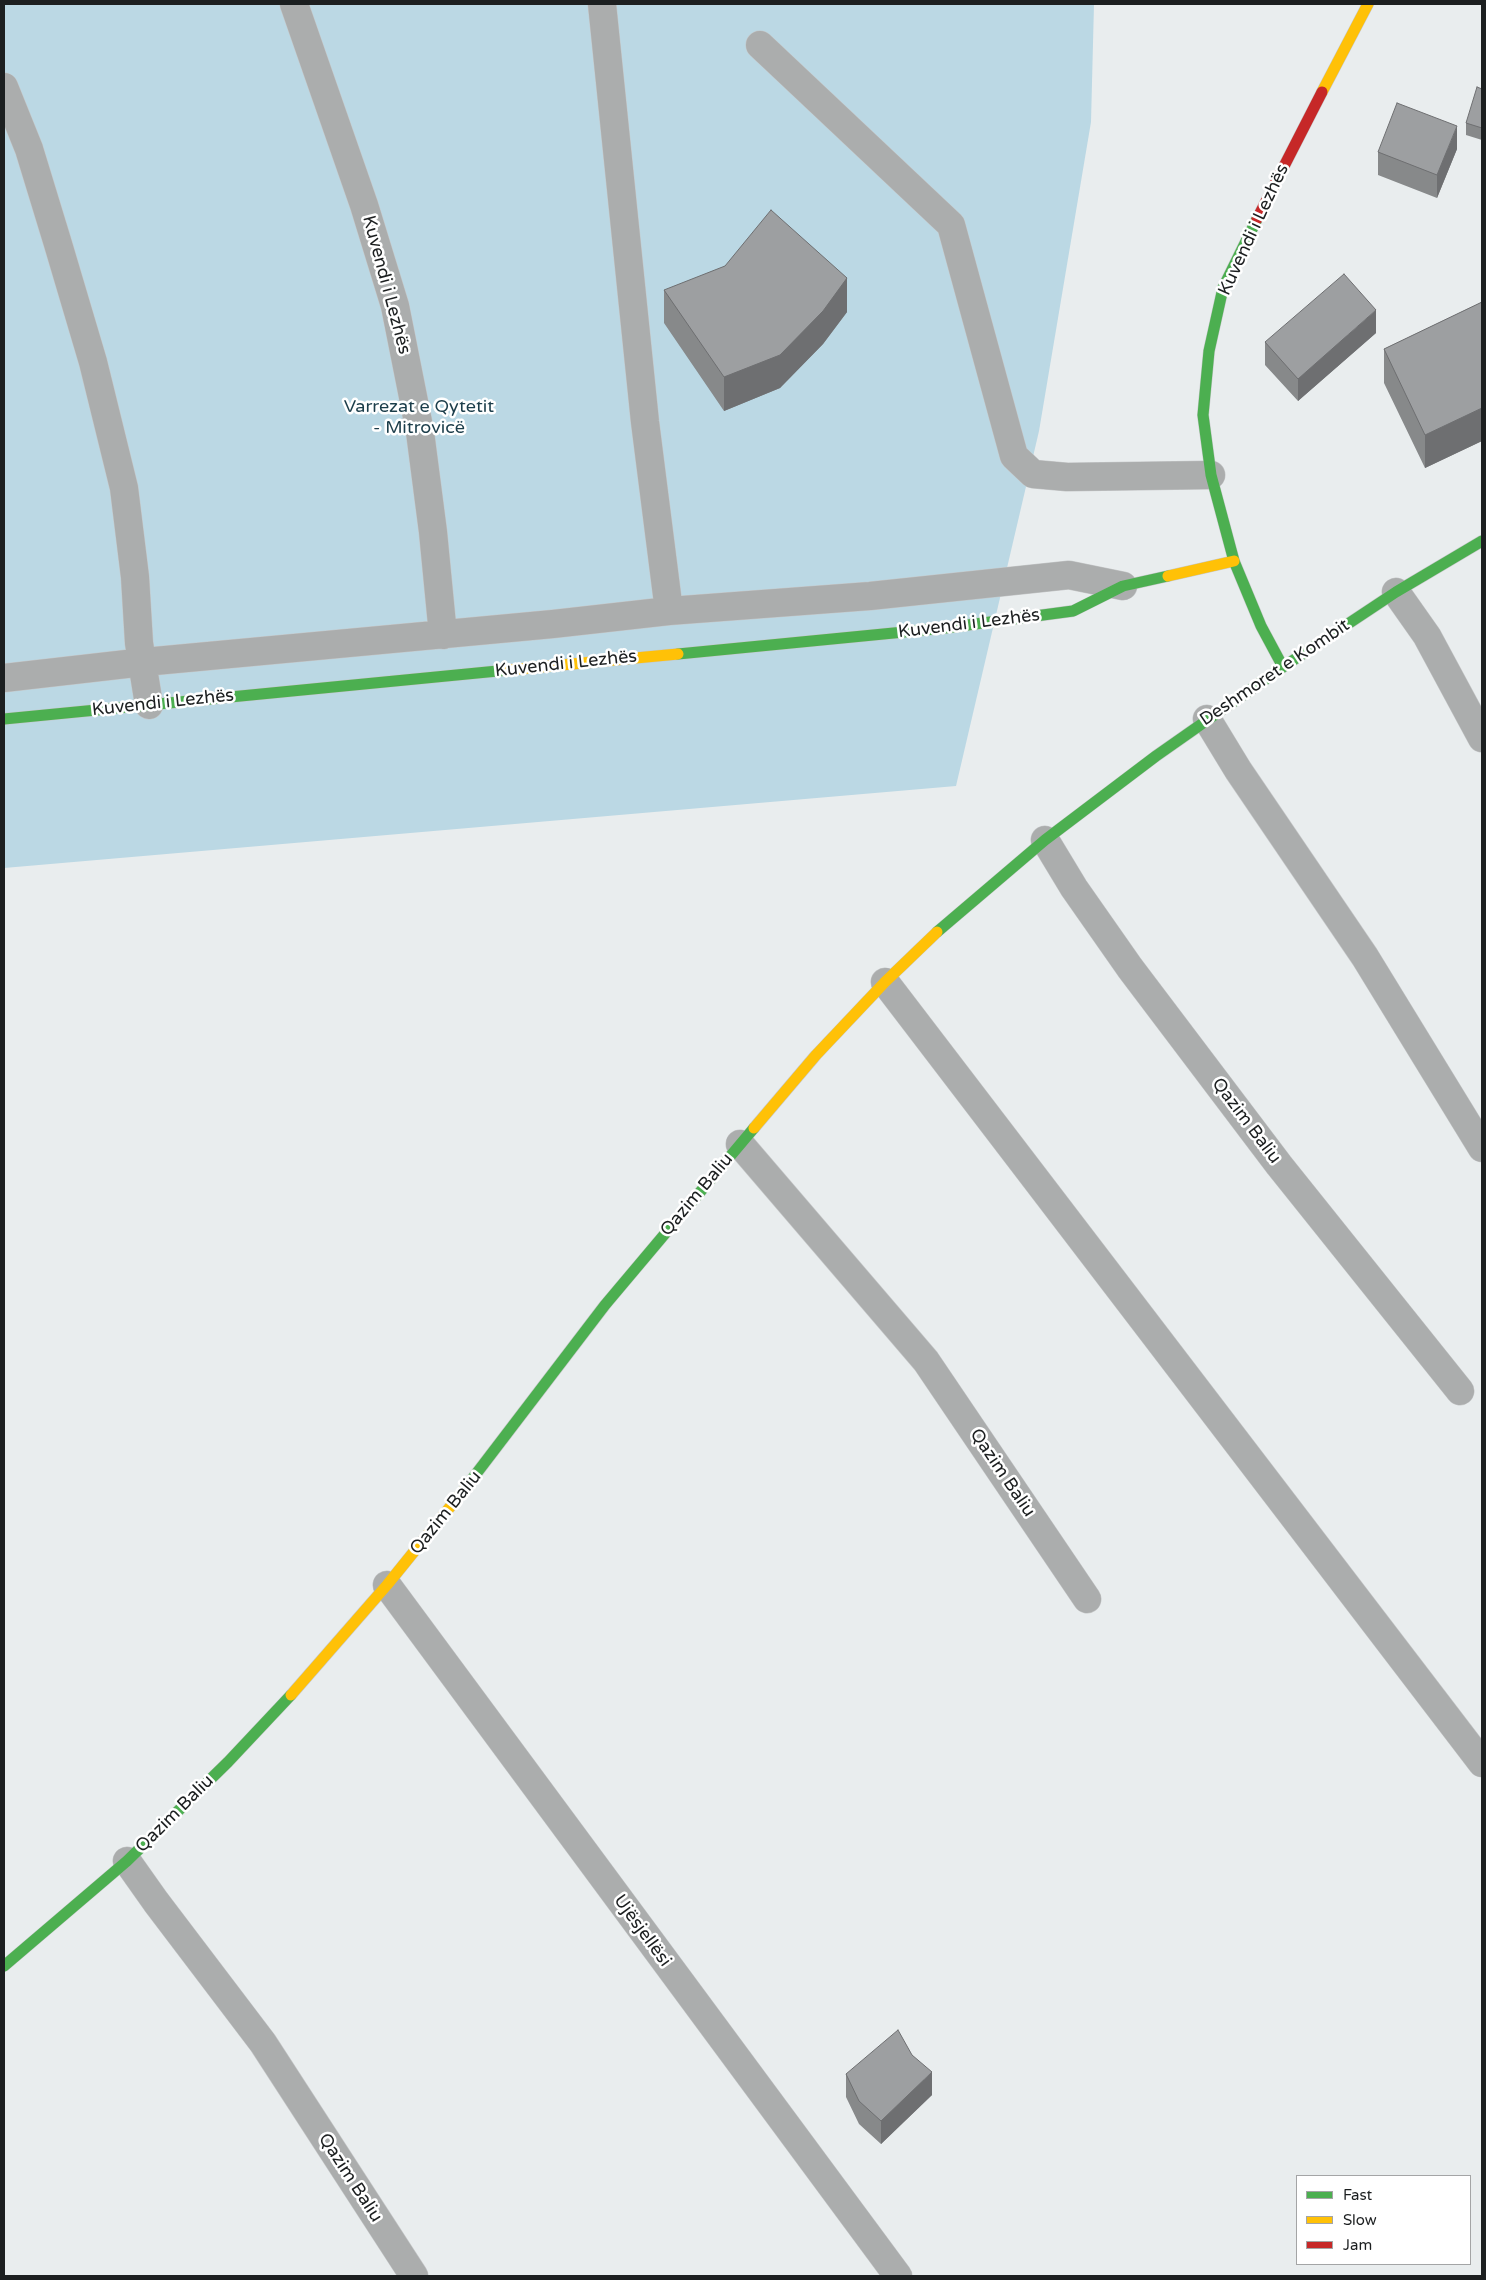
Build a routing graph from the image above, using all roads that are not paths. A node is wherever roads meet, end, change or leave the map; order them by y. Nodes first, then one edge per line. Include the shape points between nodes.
1 (294, 4) edge
2 (602, 4) edge
3 (1368, 4) edge
4 (760, 44) dead end
5 (4, 87) edge
6 (1211, 474) junction
7 (1482, 541) edge
8 (1234, 562) junction
9 (1122, 586) junction
10 (1396, 592) junction
11 (668, 611) junction
12 (443, 634) junction
13 (144, 662) junction
14 (1283, 666) junction
15 (4, 678) edge
16 (149, 705) junction
17 (4, 719) edge
18 (1208, 719) junction
19 (1482, 738) edge
20 (1156, 756) joint
21 (1045, 840) junction
22 (884, 982) junction
23 (740, 1144) junction
24 (1482, 1148) edge
25 (1460, 1392) dead end
26 (388, 1585) junction
27 (1087, 1599) dead end
28 (1482, 1763) edge
29 (128, 1861) junction
30 (4, 1966) edge
31 (414, 2276) edge
32 (898, 2276) edge

1 - 12 street, Kuvendi i Lezhës via 364,205 395,306 420,432
2 - 11 street
3 - 6 main road, Kuvendi i Lezhës via 1223,288 1209,351 1203,415
4 - 6 street via 950,226 1014,456 1034,474 1067,477
5 - 13 street via 29,149 93,362 124,488 139,643
6 - 8 main road, Kuvendi i Lezhës
7 - 10 main road, Deshmoret e Kombit
8 - 9 main road, Kuvendi i Lezhës
8 - 14 main road, Kuvendi i Lezhës via 1261,626
9 - 11 street, Kuvendi i Lezhës via 1069,575 870,596
9 - 16 main road, Kuvendi i Lezhës via 1073,611 945,628
10 - 14 main road, Deshmoret e Kombit
10 - 19 street via 1427,636
11 - 12 street, Kuvendi i Lezhës
12 - 13 street, Kuvendi i Lezhës
13 - 15 street, Kuvendi i Lezhës
13 - 16 street
14 - 18 main road, Deshmoret e Kombit
16 - 17 main road, Kuvendi i Lezhës
18 - 20 main road, Deshmoret e Kombit
18 - 24 street via 1238,770 1365,957
20 - 21 main road, Qazim Baliu
21 - 22 main road, Qazim Baliu via 955,915
21 - 25 street, Qazim Baliu via 1074,888 1142,984 1279,1165
22 - 23 main road, Qazim Baliu
22 - 28 street
23 - 26 main road, Qazim Baliu via 605,1305 483,1467
23 - 27 street, Qazim Baliu via 926,1361
26 - 29 main road, Qazim Baliu via 241,1748
26 - 32 street, Ujësjellësi
29 - 30 main road, Qazim Baliu
29 - 31 street, Qazim Baliu via 263,2043

